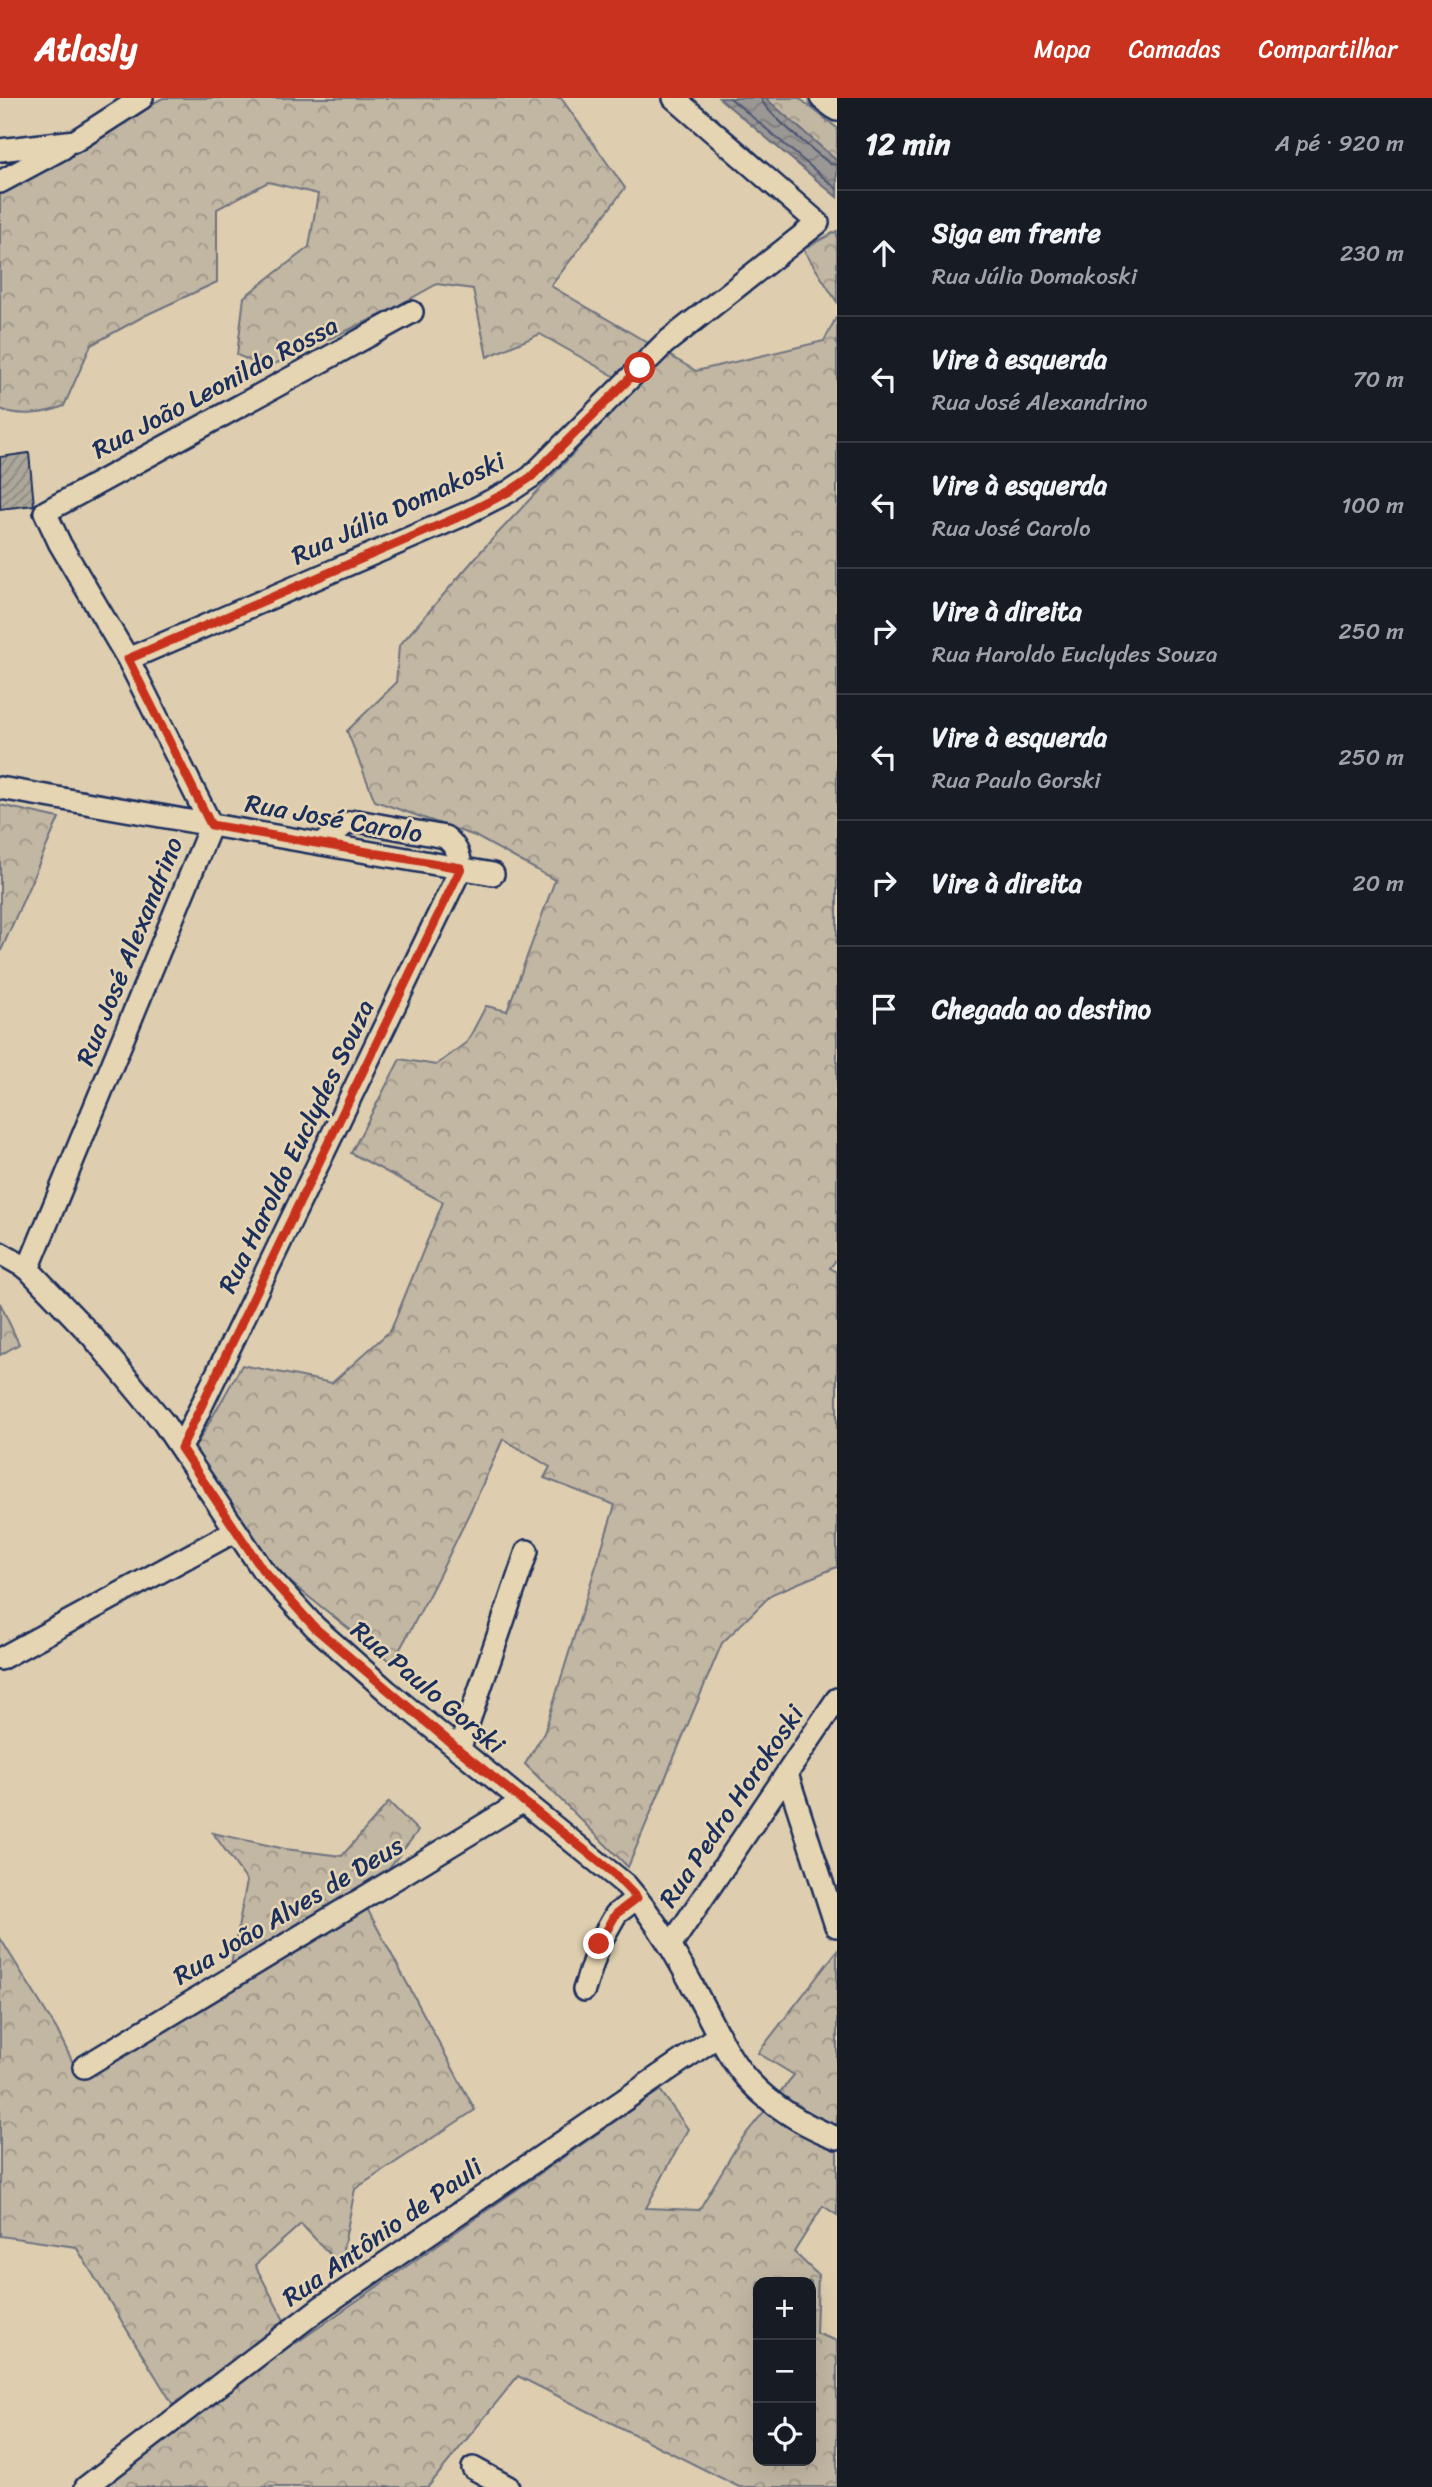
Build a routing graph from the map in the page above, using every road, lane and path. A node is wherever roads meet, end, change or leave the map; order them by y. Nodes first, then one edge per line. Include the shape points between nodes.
1 (142, 98) edge
2 (674, 98) edge
3 (821, 98) edge
4 (837, 110) edge
5 (75, 141) junction
6 (0, 150) edge
7 (0, 182) edge
8 (412, 312) dead end
9 (45, 512) joint
10 (128, 659) junction
11 (0, 788) edge
12 (211, 825) junction
13 (322, 844) junction
14 (461, 868) junction
15 (493, 874) dead end
16 (0, 1253) edge
17 (28, 1269) junction
18 (181, 1448) junction
19 (235, 1531) junction
20 (527, 1551) dead end
21 (0, 1659) edge
22 (837, 1699) edge
23 (459, 1750) junction
24 (787, 1774) junction
25 (522, 1802) junction
26 (637, 1898) junction
27 (836, 1926) edge
28 (671, 1945) junction
29 (584, 1990) dead end
30 (719, 2035) junction
31 (83, 2067) dead end
32 (837, 2138) edge
33 (473, 2468) dead end
34 (86, 2487) edge
35 (508, 2487) edge

1 - 5 street
2 - 10 street, Rua Júlia Domakoski via 818,223 664,344 545,464 510,491
3 - 4 street
5 - 6 street
5 - 7 street
8 - 9 street, Rua João Leonildo Rossa
9 - 10 street, Rua José Alexandrino
10 - 12 street, Rua José Alexandrino
11 - 12 street, Rua José Carolo
12 - 13 street, Rua José Carolo
12 - 17 street, Rua José Alexandrino
13 - 14 street, Rua José Carolo
13 - 14 street via 345,824 357,821 445,837 460,855
14 - 15 street, Rua José Carolo
14 - 18 street, Rua Haroldo Euclydes Souza
16 - 17 street, Rua Paulo Gorski
17 - 18 street, Rua Paulo Gorski via 92,1336
18 - 19 street, Rua Paulo Gorski
19 - 21 street
19 - 23 street, Rua Paulo Gorski via 315,1628
20 - 23 street
22 - 24 street, Rua Pedro Horokoski
23 - 25 street, Rua Paulo Gorski
24 - 27 street
24 - 28 street, Rua Pedro Horokoski
25 - 26 street, Rua Paulo Gorski via 612,1872
25 - 31 street, Rua João Alves de Deus
26 - 28 street, Rua Paulo Gorski
26 - 29 street via 616,1914 599,1944
28 - 30 street, Rua Paulo Gorski
30 - 32 street, Rua Paulo Gorski via 746,2078 779,2109
30 - 34 street, Rua Antônio de Pauli via 320,2308
33 - 35 street

